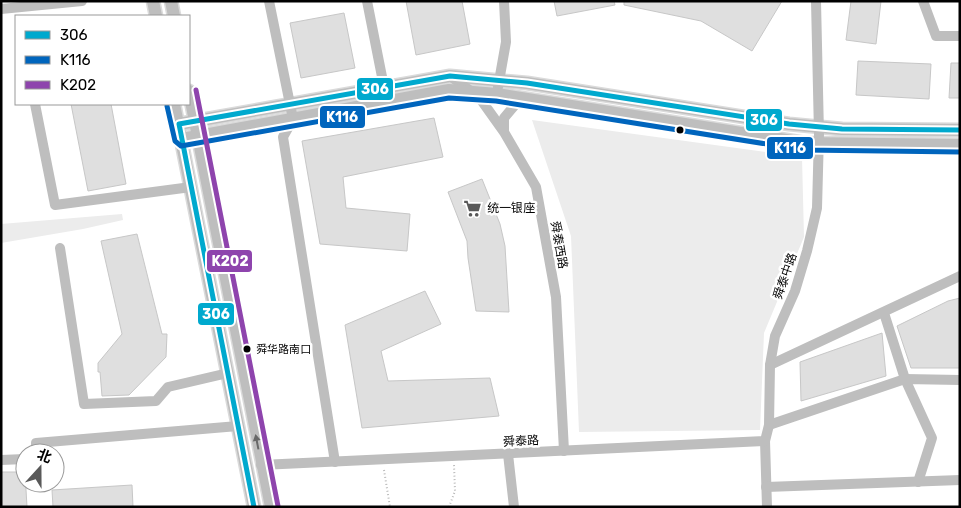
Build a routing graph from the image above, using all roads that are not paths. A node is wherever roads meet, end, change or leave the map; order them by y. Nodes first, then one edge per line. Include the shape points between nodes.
1 (82, 1) edge
2 (153, 1) edge
3 (171, 1) edge
4 (269, 1) edge
5 (367, 1) edge
6 (504, 1) edge
7 (816, 1) edge
8 (923, 1) edge
9 (1, 9) edge
10 (16, 12) edge
11 (156, 15) edge
12 (174, 15) edge
13 (960, 36) edge
14 (450, 76) junction
15 (499, 80) junction
16 (384, 87) junction
17 (473, 92) junction
18 (497, 94) junction
19 (190, 96) edge
20 (523, 98) junction
21 (387, 102) junction
22 (291, 104) junction
23 (35, 105) edge
24 (174, 105) edge
25 (293, 119) junction
26 (195, 122) junction
27 (178, 124) junction
28 (960, 130) edge
29 (504, 132) junction
30 (819, 135) junction
31 (197, 136) junction
32 (182, 139) junction
33 (960, 145) edge
34 (191, 187) junction
35 (60, 248) dead end
36 (960, 276) edge
37 (884, 313) junction
38 (770, 364) junction
39 (228, 373) junction
40 (905, 379) junction
41 (960, 380) edge
42 (769, 425) junction
43 (238, 426) junction
44 (765, 441) junction
45 (36, 443) edge
46 (564, 451) junction
47 (508, 454) junction
48 (15, 459) edge
49 (1, 460) edge
50 (335, 462) junction
51 (261, 465) junction
52 (960, 480) edge
53 (918, 482) junction
54 (766, 487) junction
55 (254, 507) edge
56 (270, 507) edge
57 (514, 507) edge
58 (766, 507) edge

1 - 10 street
2 - 11 main road
3 - 12 main road
4 - 22 street
5 - 16 street
6 - 15 street via 506,42
7 - 30 street, 舜泰中路
8 - 13 street via 936,36
9 - 10 street
14 - 15 main road
14 - 16 main road
14 - 17 street, 舜泰西路
15 - 18 street
15 - 30 main road via 789,124
16 - 21 street
16 - 22 main road
17 - 18 main road
17 - 21 main road via 449,90
17 - 29 street, 舜泰西路
18 - 20 main road
19 - 26 main road
20 - 29 street via 504,118
20 - 30 main road via 805,142
21 - 25 main road
22 - 25 street
22 - 26 main road
23 - 34 street via 55,205
24 - 27 main road
25 - 31 main road
25 - 50 street via 283,137
26 - 27 main road
26 - 31 main road
27 - 32 main road
28 - 30 main road via 842,129
29 - 46 street, 舜泰西路 via 538,196 556,297
30 - 33 main road
30 - 38 street, 舜泰中路 via 817,208 795,291 775,336
31 - 32 main road
51 -> 31 main road
32 - 34 main road
34 - 39 main road
35 - 39 street via 84,404 156,401 168,387
36 - 37 street
37 - 38 street
37 - 40 street
38 - 42 street, 舜泰中路
39 - 43 main road
40 - 41 street
40 - 42 street
40 - 53 street via 932,438
42 - 44 street
43 - 45 street
43 - 55 main road
44 - 46 street, 舜泰路
44 - 54 street
46 - 47 street, 舜泰路
47 - 50 street, 舜泰路
47 - 57 street
48 - 49 street
50 - 51 street, 舜泰路
51 - 56 main road
52 - 53 street
53 - 54 street
54 - 58 street

